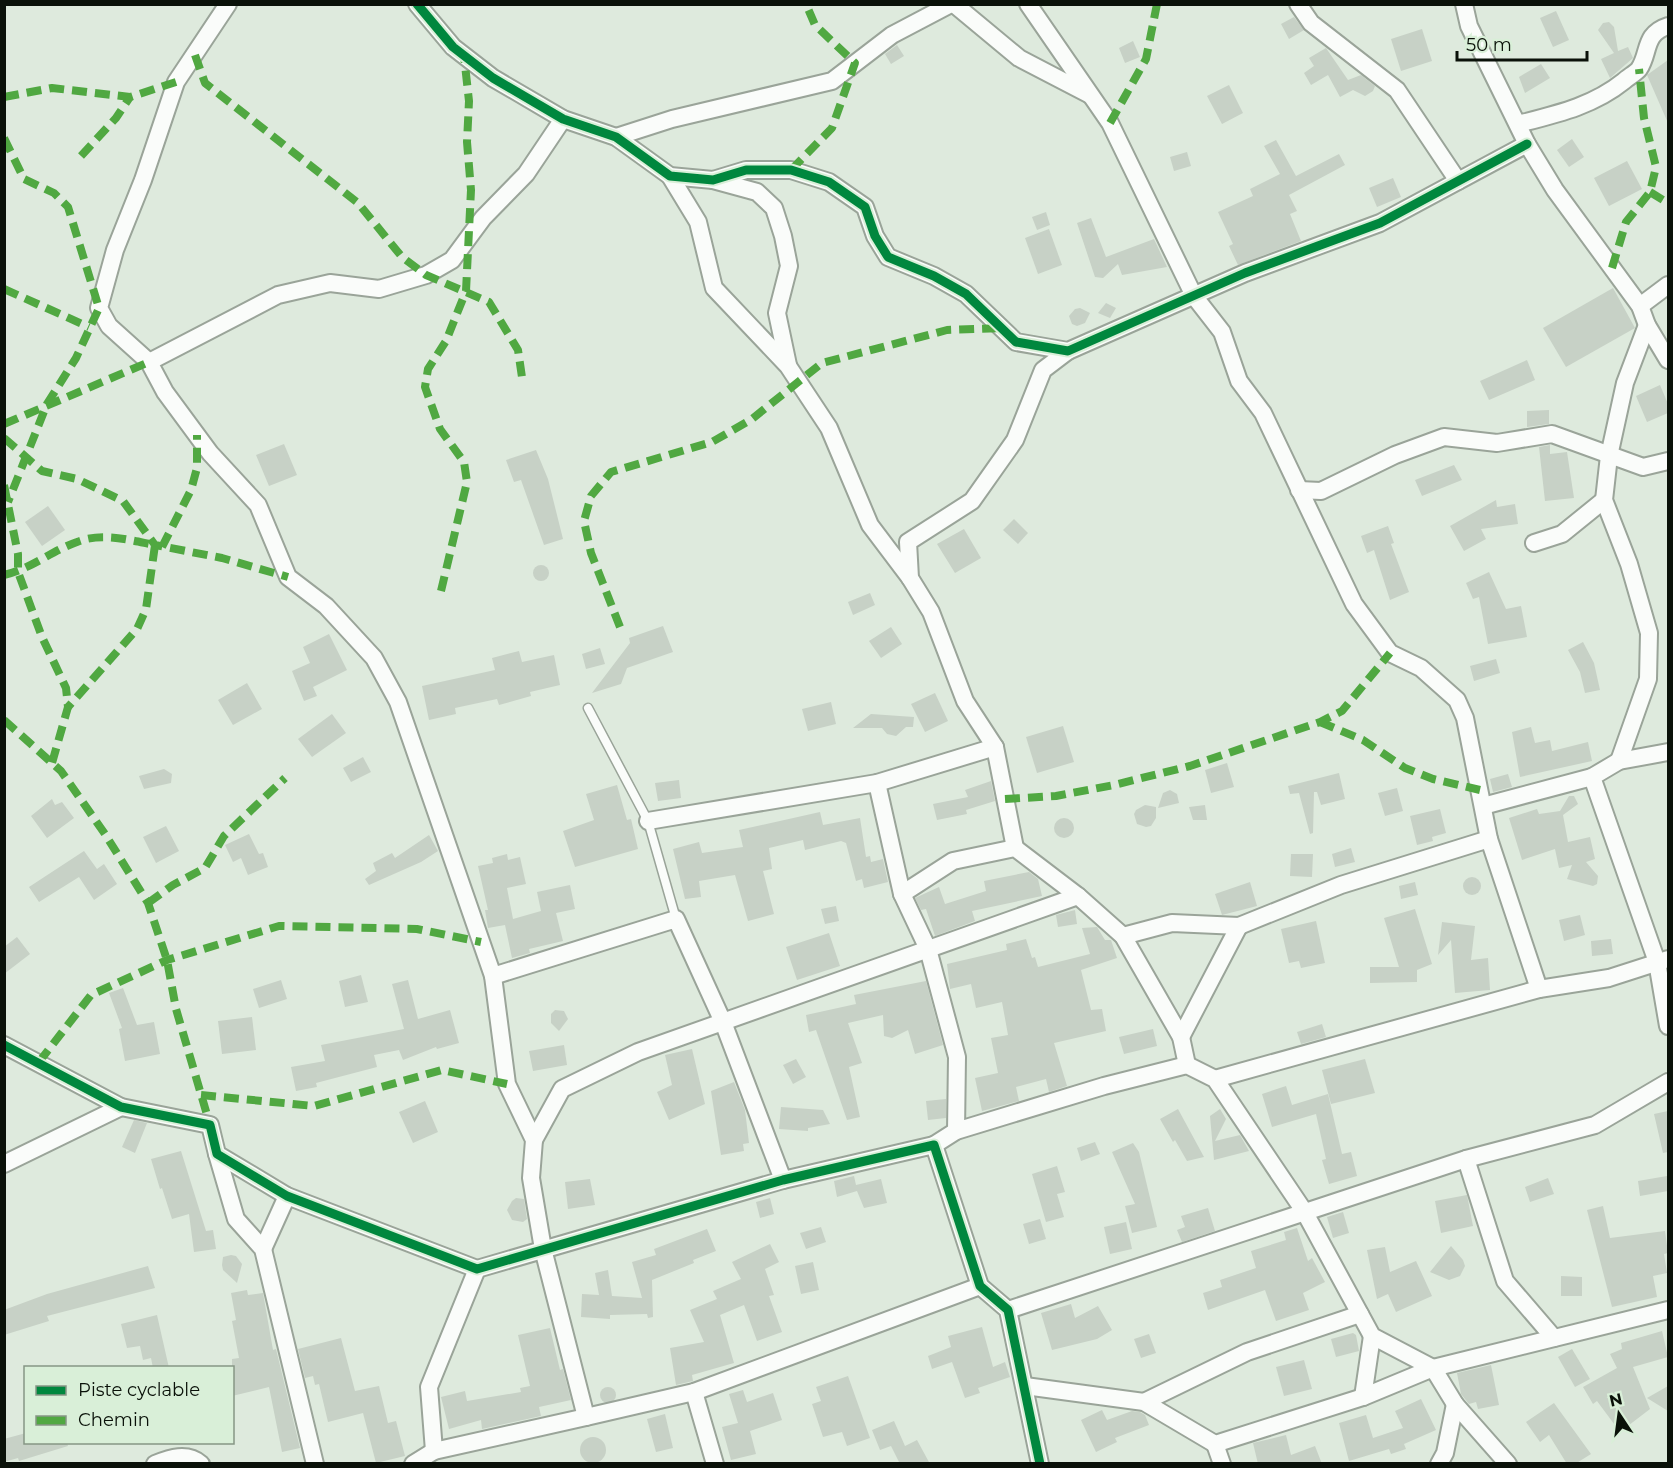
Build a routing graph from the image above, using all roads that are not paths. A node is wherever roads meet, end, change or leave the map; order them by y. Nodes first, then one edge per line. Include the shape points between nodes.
1 (228, 4) edge
2 (417, 4) edge
3 (953, 4) edge
4 (1028, 4) edge
5 (1298, 4) edge
6 (1464, 4) edge
7 (1668, 26) edge
8 (1093, 97) junction
9 (563, 119) junction
10 (1518, 124) junction
11 (616, 137) junction
12 (1527, 144) junction
13 (670, 176) junction
14 (713, 180) junction
15 (1458, 181) junction
16 (1668, 285) edge
17 (1194, 296) junction
18 (1640, 306) junction
19 (1647, 325) junction
20 (1068, 351) junction
21 (1668, 360) edge
22 (149, 362) junction
23 (788, 366) junction
24 (1609, 456) junction
25 (1668, 461) edge
26 (1299, 490) junction
27 (1604, 500) junction
28 (1534, 543) dead end
29 (910, 578) junction
30 (588, 708) dead end
31 (995, 747) junction
32 (1668, 752) edge
33 (1619, 761) junction
34 (1592, 777) junction
35 (877, 783) junction
36 (1484, 806) junction
37 (648, 821) junction
38 (1489, 839) junction
39 (1015, 848) junction
40 (902, 894) junction
41 (1078, 896) junction
42 (676, 919) junction
43 (1239, 926) junction
44 (1123, 936) junction
45 (928, 949) junction
46 (1663, 960) edge
47 (493, 976) junction
48 (1539, 989) junction
49 (1665, 997) edge
50 (723, 1022) junction
51 (1668, 1026) edge
52 (1180, 1037) junction
53 (4, 1045) edge
54 (1186, 1065) junction
55 (1215, 1079) junction
56 (1668, 1082) edge
57 (121, 1107) junction
58 (956, 1131) junction
59 (534, 1140) junction
60 (934, 1144) junction
61 (217, 1154) junction
62 (1466, 1159) junction
63 (4, 1164) edge
64 (783, 1180) junction
65 (287, 1196) junction
66 (1304, 1211) junction
67 (263, 1249) junction
68 (543, 1249) junction
69 (477, 1269) junction
70 (980, 1286) junction
71 (1008, 1310) junction
72 (1668, 1310) edge
73 (1360, 1314) junction
74 (1372, 1336) junction
75 (1554, 1338) junction
76 (1433, 1368) junction
77 (1025, 1386) junction
78 (694, 1392) junction
79 (1364, 1398) junction
80 (1144, 1402) junction
81 (1455, 1404) junction
82 (586, 1417) junction
83 (1215, 1444) junction
84 (434, 1451) junction
85 (155, 1464) edge
86 (201, 1464) edge
87 (315, 1464) edge
88 (413, 1464) edge
89 (715, 1464) edge
90 (1040, 1464) edge
91 (1222, 1464) edge
92 (1439, 1464) edge
93 (1508, 1464) edge

1 - 22 street via 176,82 115,250 99,308 109,326
2 - 9 street via 453,47 493,78
3 - 8 street via 1019,58
3 - 11 street via 892,35 832,81 672,119
4 - 8 street
5 - 15 street via 1311,23 1397,90
6 - 10 street via 1469,26
7 - 10 street via 1646,44 1639,69 1606,96 1572,110
8 - 17 street via 1125,152
9 - 11 street
9 - 22 street via 526,174 483,218 452,260 426,275 380,289 330,283 278,296
10 - 12 street
11 - 13 street
12 - 15 street
12 - 18 street via 1555,190
13 - 14 street
13 - 23 street via 698,222 714,288
14 - 20 street via 746,170 791,170 829,182 865,207 875,236 888,257 966,294 1016,342
14 - 23 street via 757,192 774,208 789,266 777,313
15 - 17 street via 1380,223
16 - 18 street
17 - 20 street
17 - 26 street via 1222,332 1239,381 1263,413
18 - 19 street
19 - 21 street
19 - 24 street via 1625,383
20 - 29 street via 1043,370 1015,440 972,501 908,542
22 - 47 street via 165,392 210,453 258,506 288,577 326,606 374,658 398,702
23 - 29 street via 829,428 870,525
24 - 25 street via 1643,467
24 - 26 street via 1552,434 1497,443 1444,436 1321,491
24 - 27 street
26 - 36 street via 1354,604 1390,653 1421,668 1457,700 1465,718
27 - 28 street via 1562,534
27 - 33 street via 1629,564 1649,633 1648,679
29 - 31 street via 931,612 965,701
30 - 37 lane
31 - 35 street
31 - 39 street
32 - 33 street
33 - 34 street
34 - 36 street
34 - 46 street
35 - 37 street
35 - 40 street
36 - 38 street
37 - 42 lane
38 - 43 street via 1341,885
38 - 48 street
39 - 40 street via 953,861
39 - 41 street
40 - 45 street
41 - 44 street
41 - 45 street
42 - 47 street
42 - 50 street
43 - 44 street via 1172,923
43 - 52 street
44 - 52 street
45 - 50 street
45 - 58 street via 957,1057
46 - 48 street via 1609,978
46 - 49 street
47 - 59 street via 507,1084
48 - 55 street
49 - 51 street
50 - 59 street via 638,1052 562,1089
50 - 64 street
52 - 54 street
53 - 57 street
54 - 55 street
54 - 58 street
55 - 66 street
56 - 62 street via 1595,1125
57 - 61 street via 210,1125
57 - 63 street
58 - 60 street
59 - 68 street via 531,1178
60 - 64 street
60 - 70 street
61 - 65 street
61 - 67 street via 236,1219
62 - 66 street
62 - 75 street via 1505,1281
64 - 68 street
65 - 67 street
65 - 69 street
66 - 71 street
66 - 73 street
67 - 87 street
68 - 69 street
68 - 82 street
69 - 84 street via 429,1387
70 - 71 street
70 - 78 street
71 - 77 street
72 - 75 street
73 - 74 street
73 - 80 street via 1247,1352
74 - 76 street
74 - 79 street
75 - 76 street
76 - 79 street
76 - 81 street
77 - 80 street
77 - 90 street
78 - 82 street
78 - 89 street
79 - 83 street
80 - 83 street
81 - 92 street via 1445,1454
81 - 93 street
82 - 84 street
83 - 91 street
84 - 88 street
85 - 86 street via 190,1457

